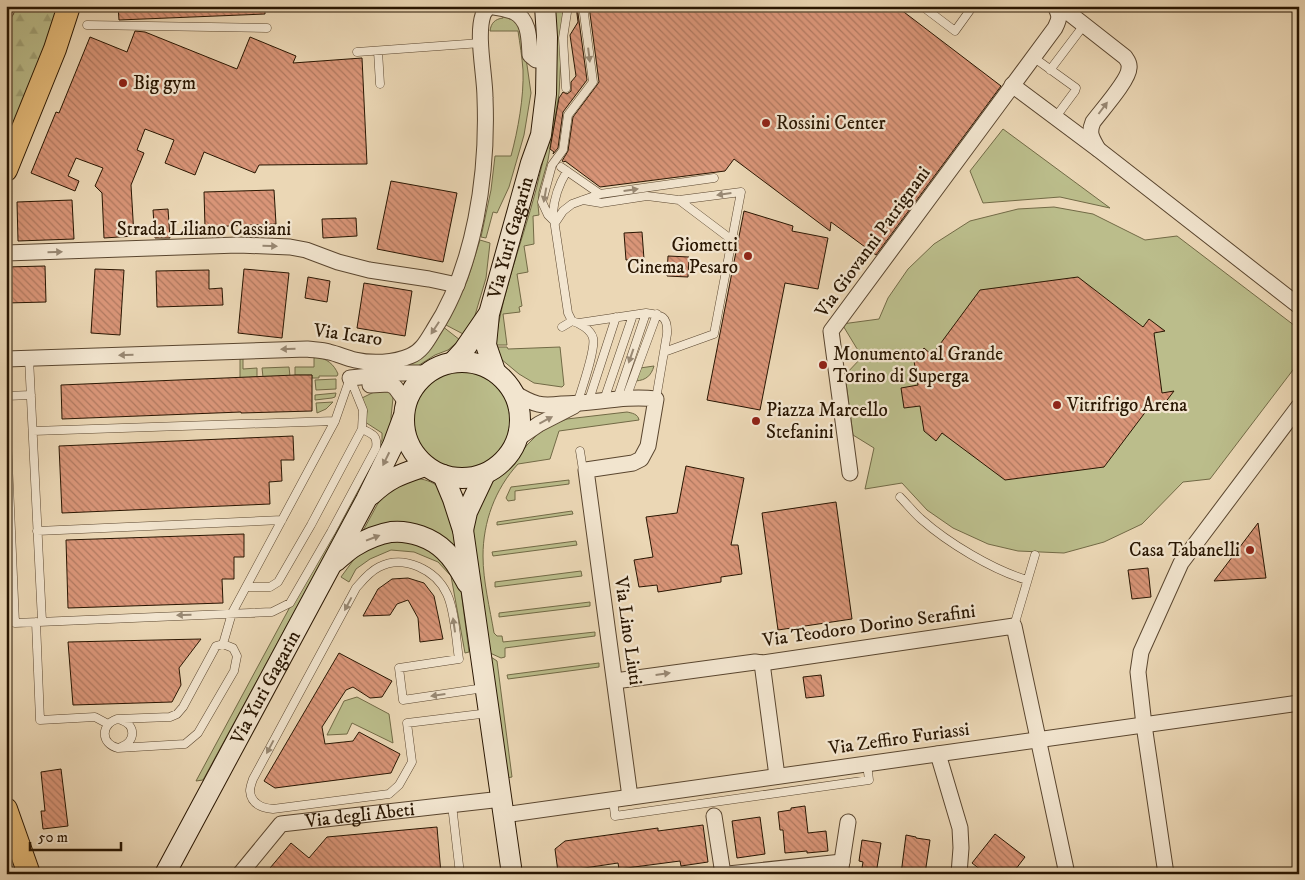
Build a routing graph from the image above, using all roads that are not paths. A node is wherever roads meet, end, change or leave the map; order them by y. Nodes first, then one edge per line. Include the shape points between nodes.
1 (8, 6) edge
2 (69, 6) edge
3 (490, 6) edge
4 (533, 6) edge
5 (545, 6) edge
6 (568, 6) edge
7 (583, 6) edge
8 (922, 6) edge
9 (973, 6) edge
10 (1055, 6) edge
11 (1060, 6) edge
12 (6, 11) edge
13 (87, 25) dead end
14 (1084, 25) junction
15 (267, 28) dead end
16 (481, 43) junction
17 (378, 51) junction
18 (357, 52) dead end
19 (1033, 57) junction
20 (536, 60) junction
21 (1050, 70) junction
22 (380, 84) dead end
23 (1012, 85) junction
24 (566, 88) dead end
25 (1055, 118) junction
26 (1099, 150) junction
27 (531, 163) junction
28 (6, 170) edge
29 (714, 178) dead end
30 (600, 194) junction
31 (584, 200) junction
32 (679, 200) junction
33 (555, 223) junction
34 (732, 240) junction
35 (6, 253) edge
36 (457, 285) junction
37 (1299, 306) edge
38 (646, 313) junction
39 (489, 314) junction
40 (657, 314) junction
41 (633, 315) junction
42 (616, 317) junction
43 (576, 322) junction
44 (562, 327) dead end
45 (664, 352) junction
46 (343, 357) junction
47 (30, 358) junction
48 (6, 359) edge
49 (453, 362) junction
50 (495, 371) junction
51 (427, 373) junction
52 (350, 378) junction
53 (513, 392) junction
54 (31, 395) junction
55 (6, 396) edge
56 (656, 398) junction
57 (616, 399) junction
58 (583, 403) junction
59 (1299, 406) edge
60 (405, 410) junction
61 (6, 416) edge
62 (335, 420) junction
63 (362, 429) junction
64 (33, 431) junction
65 (517, 439) junction
66 (580, 451) dead end
67 (584, 470) junction
68 (434, 471) junction
69 (850, 473) dead end
70 (484, 474) junction
71 (900, 497) dead end
72 (366, 500) junction
73 (282, 520) junction
74 (463, 530) junction
75 (38, 531) junction
76 (1035, 555) dead end
77 (332, 564) junction
78 (1028, 580) junction
79 (246, 587) junction
80 (472, 591) junction
81 (232, 613) junction
82 (39, 622) junction
83 (1014, 626) junction
84 (223, 644) junction
85 (762, 662) junction
86 (615, 681) junction
87 (486, 688) junction
88 (1299, 703) edge
89 (490, 713) junction
90 (117, 720) junction
91 (108, 724) junction
92 (1144, 725) junction
93 (1038, 740) junction
94 (118, 748) junction
95 (938, 754) junction
96 (867, 764) junction
97 (777, 776) junction
98 (781, 793) junction
99 (630, 797) junction
100 (613, 799) junction
101 (452, 805) junction
102 (503, 807) junction
103 (6, 809) edge
104 (714, 816) dead end
105 (848, 822) dead end
106 (841, 868) edge
107 (29, 874) edge
108 (165, 874) edge
109 (240, 874) edge
110 (460, 874) edge
111 (512, 874) edge
112 (723, 874) edge
113 (728, 874) edge
114 (959, 874) edge
115 (1067, 874) edge
116 (1166, 874) edge

1 - 12 street
2 - 28 main road via 56,49
3 - 16 street, Via Icaro via 483,14
3 - 20 street, Via Yuri Gagarin via 514,12 520,17 526,25 530,55
4 - 20 main road, Via Yuri Gagarin
5 - 27 main road, Via Yuri Gagarin via 546,94 541,135
6 - 24 lane via 563,38
7 -> 33 lane via 592,82 568,115 562,150 552,165 542,202
8 - 9 lane via 955,31
10 - 19 street, Via Giovanni Patrignani via 1060,20
11 - 14 street
13 - 15 lane
14 - 21 lane
26 -> 14 street via 1090,135 1091,127 1130,69 1125,56
16 - 17 lane
16 - 36 street, Via Icaro via 485,98 484,163 478,207
17 - 18 lane
17 - 22 lane
19 - 21 lane
19 - 23 street, Via Giovanni Patrignani
20 - 27 main road, Via Yuri Gagarin
21 - 25 lane via 1076,88
23 - 25 street
23 - 69 street, Via Giovanni Patrignani via 831,331
25 - 26 street
26 - 37 street
27 - 39 main road, Via Yuri Gagarin
30 -> 29 lane
30 - 31 lane
30 - 33 lane via 564,169 553,204
31 - 32 lane via 601,203 647,196
31 - 33 lane via 563,211
32 - 34 lane
34 -> 32 lane via 741,192
33 - 43 lane via 560,285 568,314
34 - 45 lane via 714,334
35 -> 36 street, Strada Liliano Cassiani via 290,247 369,270
36 -> 46 street, Via Icaro via 439,323 423,347 412,355 394,361 372,362
38 - 40 lane
38 - 41 lane
38 -> 57 lane
39 - 49 main road, Via Yuri Gagarin
39 - 50 main road, Via Yuri Gagarin via 486,345
40 - 45 lane via 668,325
40 - 57 lane
41 - 42 lane
41 - 57 lane
42 - 43 lane
42 - 58 lane
43 - 44 lane
43 - 58 lane via 592,336 594,347
45 - 56 lane
46 -> 47 street, Via Icaro via 328,351 307,349
46 - 52 street
47 - 48 street, Via Icaro
47 - 54 lane
49 - 50 main road, Via Yuri Gagarin via 482,365
49 - 51 main road, Via Yuri Gagarin
50 - 53 main road, Via Yuri Gagarin
51 - 52 street
51 - 60 main road, Via Yuri Gagarin via 414,386
52 - 60 street via 364,385 389,384 395,387
52 - 62 lane
52 - 63 lane via 363,410
53 - 58 street via 540,405
53 - 65 main road, Via Yuri Gagarin via 519,407
54 - 55 lane
54 - 64 lane
56 - 57 street
56 - 67 street via 648,446 641,459 633,464
57 - 58 street
65 -> 58 street via 539,424
59 - 92 street via 1181,563 1141,652 1138,672
60 - 68 main road via 405,436 413,452
60 -> 72 main road, Via Yuri Gagarin via 393,445
61 - 82 lane via 14,623
62 - 64 lane
62 - 73 lane
63 - 79 lane via 278,582 270,587
63 - 81 lane via 373,435 377,441 376,448 290,603 272,612
64 - 75 lane
65 - 70 main road, Via Yuri Gagarin via 510,453
66 - 67 lane
67 - 86 street, Via Lino Liuti
68 - 70 main road, Via Yuri Gagarin via 457,478
68 - 72 main road, Via Yuri Gagarin via 396,476
68 - 74 main road via 453,499
70 - 74 main road via 467,512
71 - 78 lane via 948,540 981,560
72 - 77 main road, Via Yuri Gagarin
73 - 75 lane
73 - 79 lane
74 - 80 main road
75 - 82 lane
76 - 78 lane
77 -> 80 main road via 354,546 373,537 392,532 413,534 432,540 446,552
77 - 108 main road, Via Yuri Gagarin
78 - 83 lane
79 - 81 lane
80 - 87 main road
81 -> 82 lane
81 - 84 lane
82 - 91 lane via 40,720 95,717
83 - 85 street, Via Teodoro Dorino Serafini
83 - 93 street
84 - 90 lane via 216,646 177,714
84 - 94 lane via 233,648 238,656 234,671 198,733 185,744
86 -> 85 street, Via Teodoro Dorino Serafini
85 - 97 street
86 - 99 street, Via Lino Liuti
87 - 89 main road
87 -> 89 lane via 403,700 399,668 459,659 452,611 448,595 431,573 407,563 379,566 356,588 253,779 250,791 254,802 262,808 273,809 389,794 412,762 407,723
88 - 92 street, Via Zeffiro Furiassi
89 - 102 main road
90 - 91 lane
90 - 94 lane via 125,721 132,731 131,741
91 - 94 lane via 104,732 106,741
92 - 93 street, Via Zeffiro Furiassi
92 - 116 street
93 - 95 street, Via Zeffiro Furiassi
93 - 115 street
95 - 96 street, Via Zeffiro Furiassi
95 - 114 street via 960,828
96 - 97 street, Via Zeffiro Furiassi
96 - 98 lane via 869,780
97 - 98 lane
97 - 99 street, Via Zeffiro Furiassi
98 - 100 lane via 615,816
99 - 100 street, Via Zeffiro Furiassi
100 - 102 street, Via Zeffiro Furiassi
101 - 102 street, Via degli Abeti
101 - 109 street, Via degli Abeti via 281,824
101 - 110 lane
102 - 111 main road
103 - 107 main road
104 - 112 street
105 - 106 street
106 - 113 street

